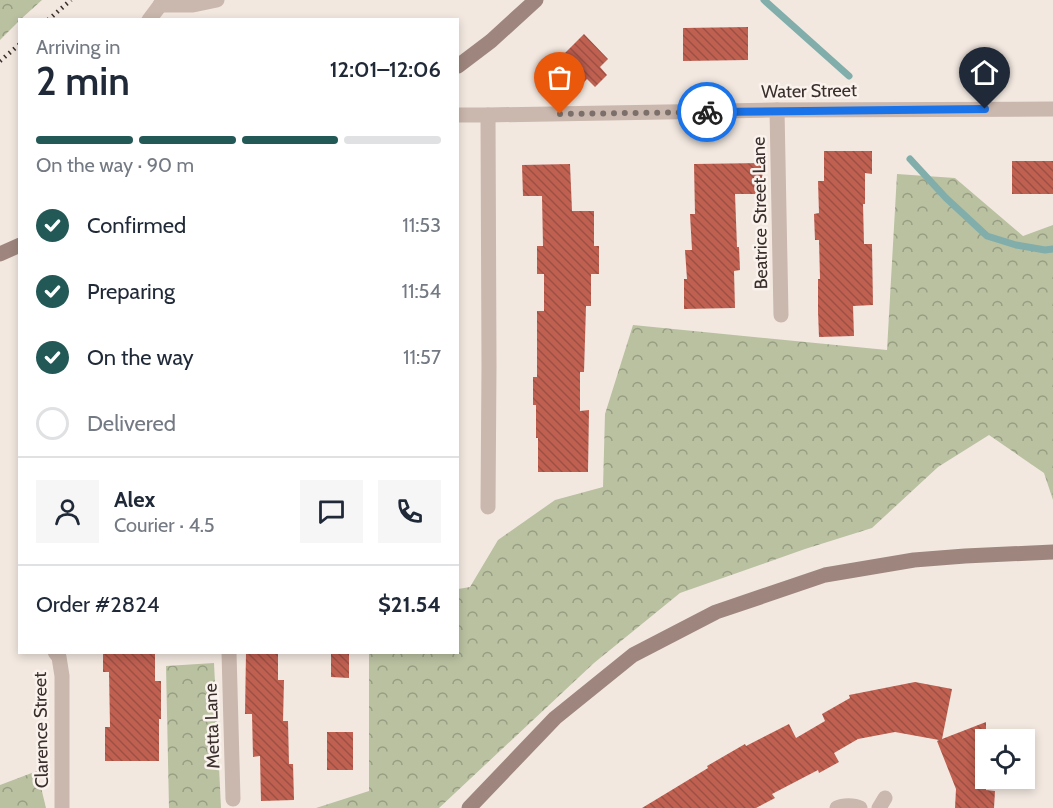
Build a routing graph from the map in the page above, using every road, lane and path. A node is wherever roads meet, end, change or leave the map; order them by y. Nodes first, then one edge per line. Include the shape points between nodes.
1 (217, 0) edge
2 (536, 0) edge
3 (162, 3) edge
4 (151, 18) edge
5 (459, 65) edge
6 (1053, 108) edge
7 (777, 110) junction
8 (459, 115) edge
9 (488, 116) junction
10 (18, 246) edge
11 (0, 254) edge
12 (781, 315) dead end
13 (488, 507) dead end
14 (1053, 552) edge
15 (57, 654) edge
16 (229, 654) edge
17 (233, 799) dead end
18 (62, 808) edge
19 (469, 808) edge
20 (837, 808) edge
21 (860, 808) edge

1 - 3 street via 192,5
2 - 5 main road
3 - 4 street
6 - 7 street, Water Street
7 - 9 street, Water Street
7 - 12 street, Beatrice Street Lane
8 - 9 street, Water Street
9 - 13 street
10 - 11 main road
14 - 19 main road via 914,560 825,575 716,612 633,655 555,718
15 - 18 street, Clarence Street via 62,676
16 - 17 street, Metta Lane
20 - 21 street

